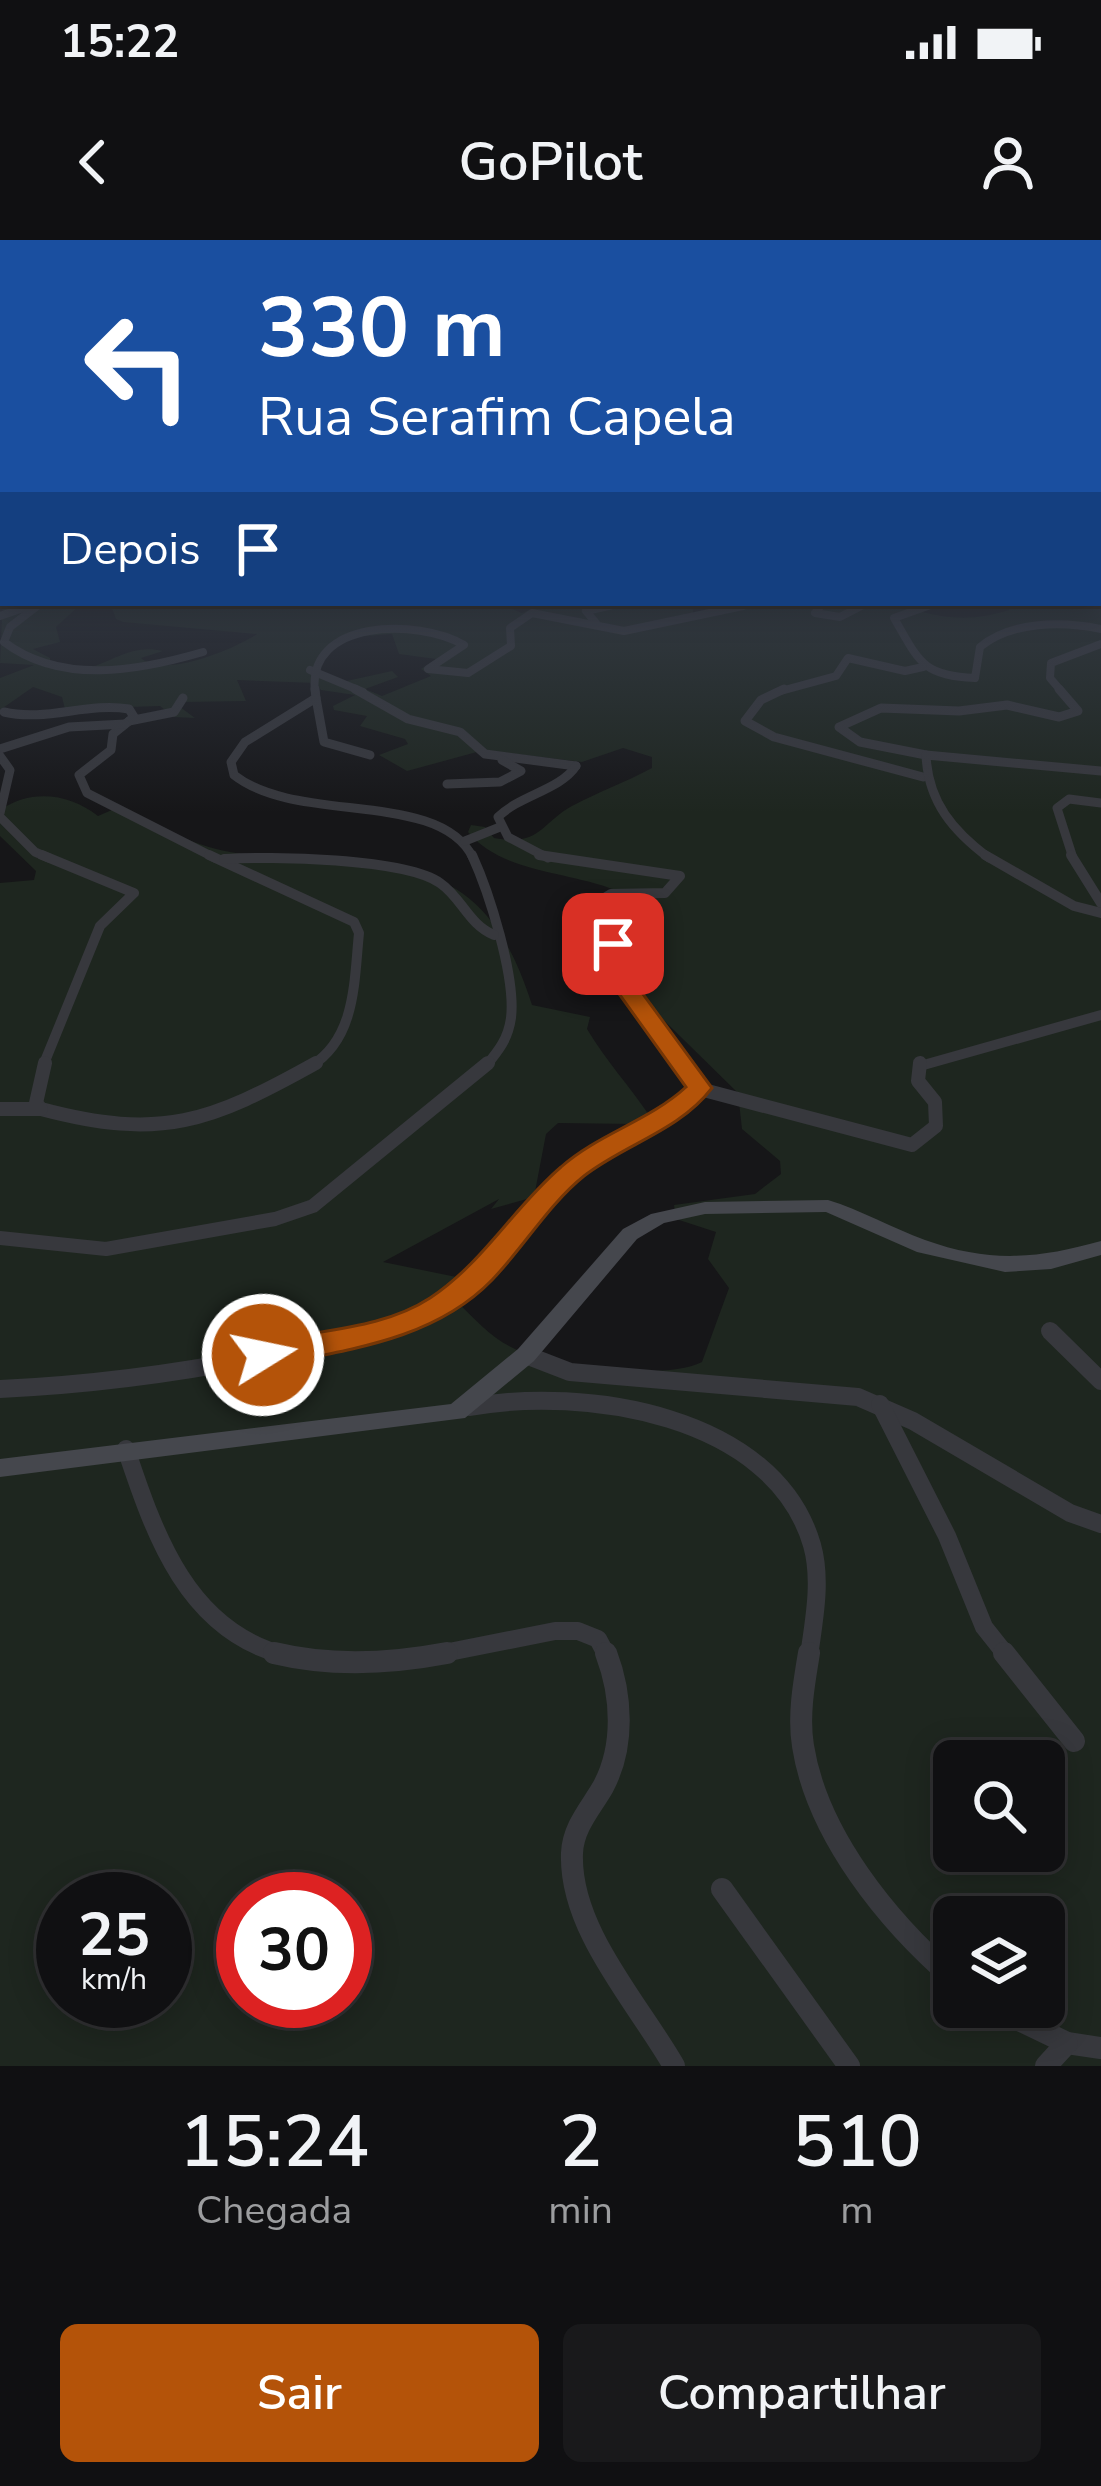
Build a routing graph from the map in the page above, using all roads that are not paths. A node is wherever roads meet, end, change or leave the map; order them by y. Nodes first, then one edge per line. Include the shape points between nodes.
1 (6, 643) edge
2 (332, 643) edge
3 (461, 643) edge
4 (511, 643) edge
5 (909, 643) edge
6 (984, 643) edge
7 (1101, 644) edge
8 (18, 652) junction
9 (203, 652) dead end
10 (0, 656) edge
11 (923, 668) junction
12 (310, 670) junction
13 (183, 698) dead end
14 (316, 698) junction
15 (4, 712) dead end
16 (128, 718) junction
17 (0, 753) edge
18 (485, 754) junction
19 (370, 755) dead end
20 (926, 755) junction
21 (1101, 771) edge
22 (923, 777) junction
23 (447, 784) dead end
24 (1101, 803) edge
25 (0, 815) edge
26 (500, 826) junction
27 (465, 841) junction
28 (224, 859) junction
29 (1101, 903) edge
30 (1101, 913) edge
31 (494, 935) junction
32 (1101, 1015) edge
33 (700, 1088) junction
34 (0, 1108) edge
35 (41, 1109) junction
36 (0, 1238) edge
37 (1101, 1248) edge
38 (1050, 1330) dead end
39 (526, 1355) junction
40 (1101, 1381) edge
41 (0, 1389) edge
42 (880, 1404) junction
43 (470, 1406) junction
44 (126, 1449) junction
45 (0, 1468) edge
46 (1101, 1523) edge
47 (1074, 1741) dead end
48 (722, 1889) dead end
49 (933, 1958) edge
50 (1036, 2028) edge
51 (1067, 2043) junction
52 (1101, 2048) edge
53 (674, 2066) edge
54 (848, 2066) edge
55 (1046, 2066) edge

1 - 8 street
2 - 12 street
3 - 4 street via 428,669 468,673
5 - 11 street
6 - 11 street via 978,672 968,679
7 - 20 street via 1052,663 1050,678 1078,711 1068,717 1012,706 899,706 839,727 860,742
8 - 9 street via 76,672
8 - 10 street
11 - 22 street via 848,658 836,676 786,686 745,721 771,739
12 - 14 street
12 - 18 street via 401,716 460,732
13 - 16 street via 174,712
14 - 19 street via 324,742
14 - 27 street via 241,746 234,775 303,806 432,820
15 - 16 street via 100,706
16 - 17 street via 69,727
16 - 28 street via 79,783 116,812
17 - 25 street via 10,770
18 - 23 street via 520,771 500,782
18 - 26 street via 576,766 507,806
20 - 21 street
20 - 22 street
22 - 30 street via 996,867
24 - 29 street via 1069,799 1057,808 1071,855
25 - 35 street via 35,852 134,896 100,926 40,1076
26 - 27 street
26 - 33 street via 545,860 619,862 680,877 670,891 623,892 585,910 616,949 628,991
27 - 31 street via 485,883
28 - 31 street via 429,876 458,899 478,930
28 - 35 street via 356,925 350,1009 334,1050 223,1112 180,1125 94,1123
31 - 36 street via 512,1013 505,1043 476,1078 327,1197 274,1219 106,1249
32 - 33 street via 920,1062 918,1081 934,1102 936,1126 912,1145
33 - 41 street via 676,1111 572,1171 463,1291 415,1320 105,1384
34 - 35 street
37 - 39 street via 1005,1265 924,1247 811,1203 705,1208 630,1234
38 - 40 street
39 - 42 street via 570,1372 836,1391
39 - 43 street
42 - 46 street
42 - 47 street via 984,1627
43 - 44 street via 444,1416
43 - 49 street via 557,1397 651,1416 734,1448 786,1493 803,1520 815,1570 803,1697 808,1769 841,1840
44 - 45 street
44 - 53 street via 161,1551 216,1620 263,1653 336,1668 398,1664 544,1633 574,1630 598,1640 618,1737 572,1860 602,1943
48 - 54 street
50 - 51 street
51 - 52 street
51 - 55 street

